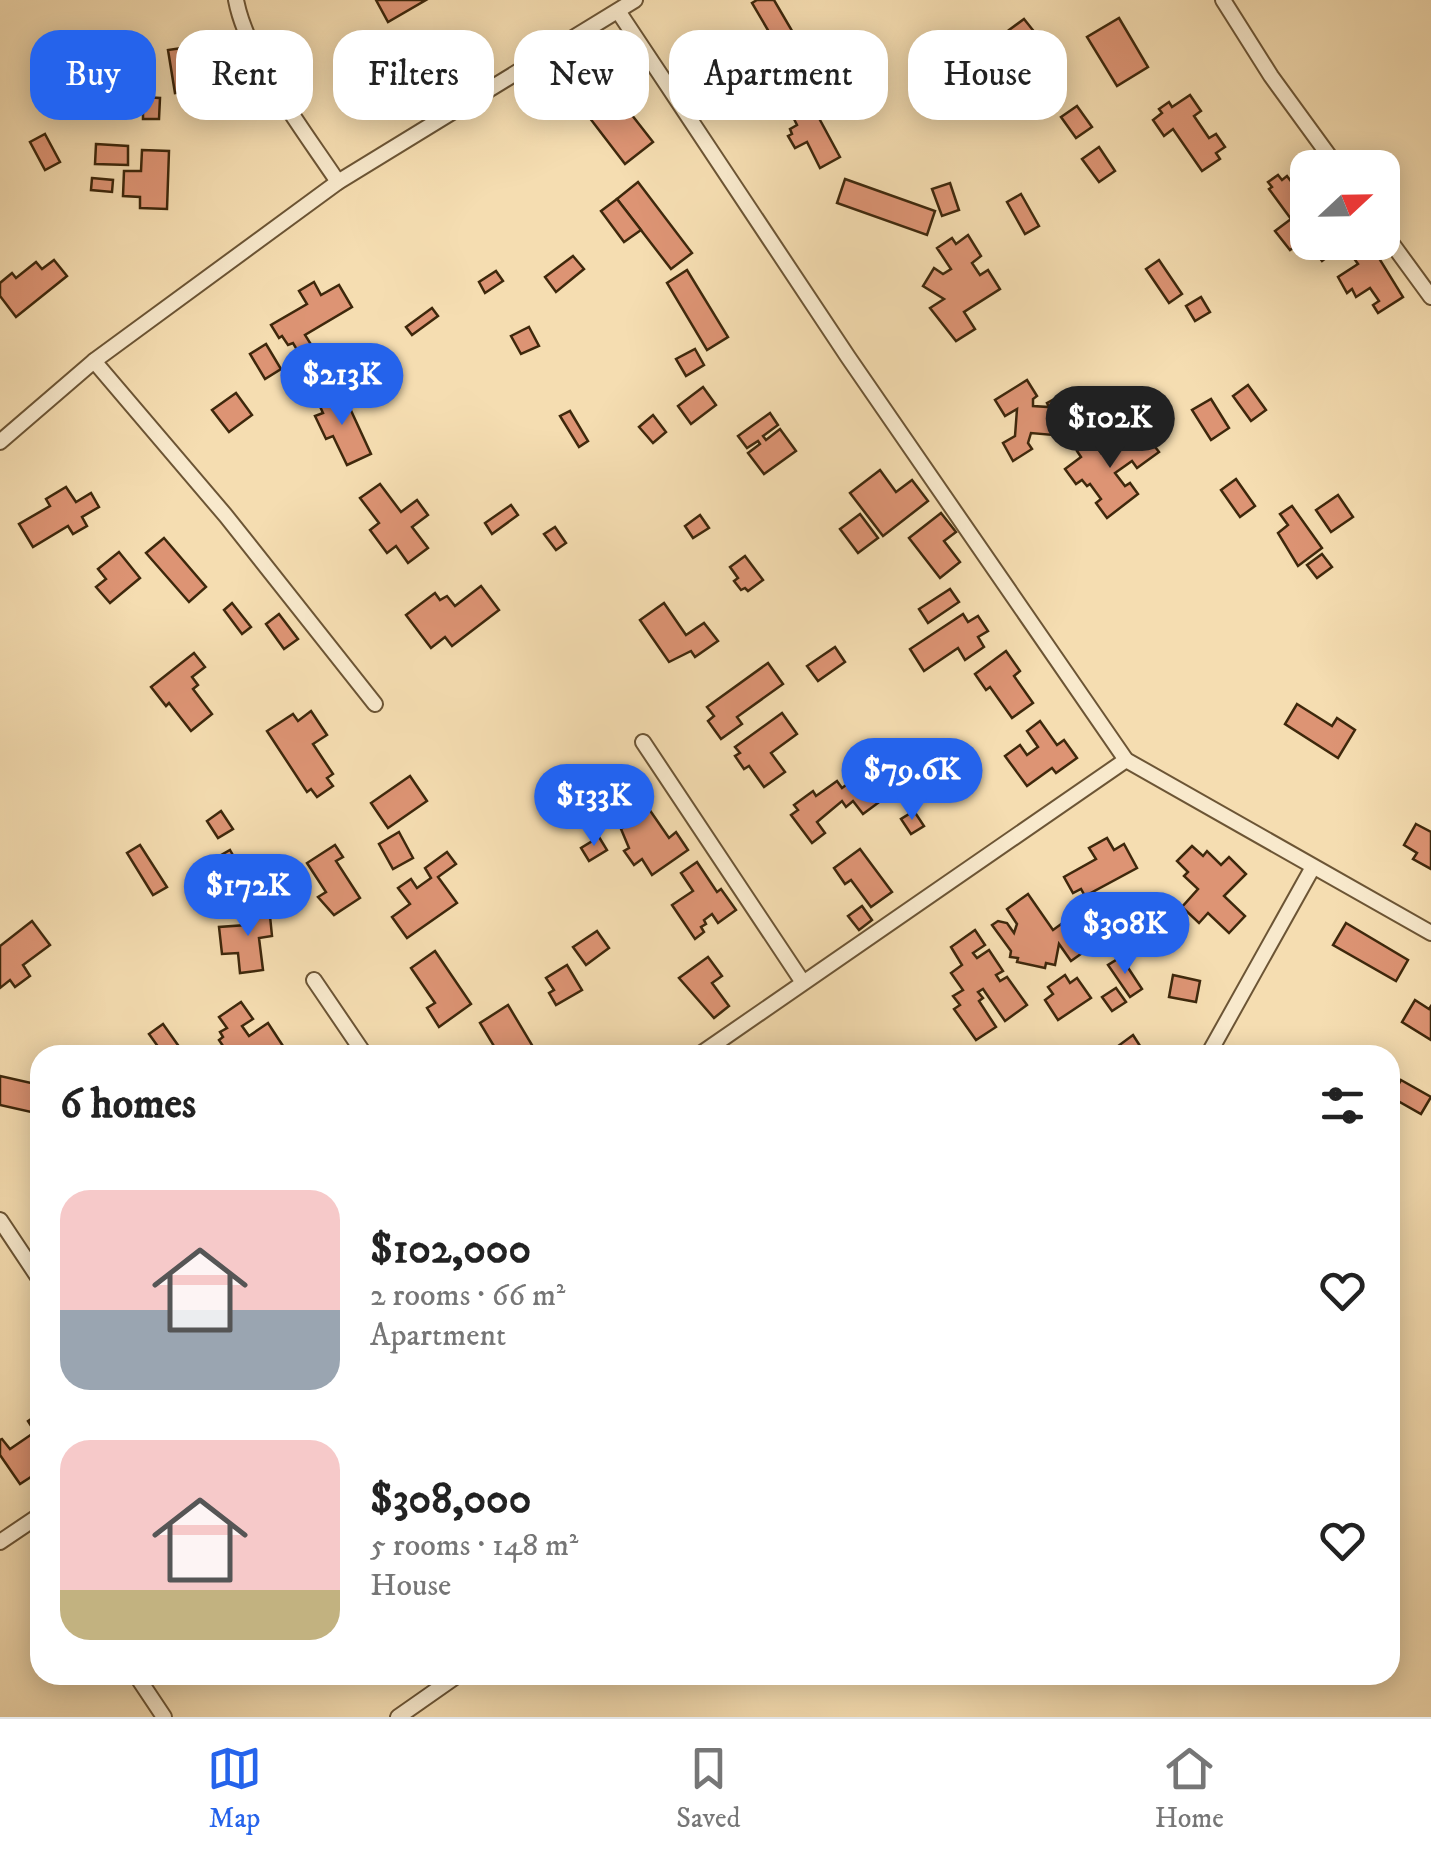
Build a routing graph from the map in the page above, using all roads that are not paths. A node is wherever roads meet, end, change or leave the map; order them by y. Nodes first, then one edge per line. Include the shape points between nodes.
1 (236, 0) edge
2 (636, 0) edge
3 (1223, 0) edge
4 (618, 11) junction
5 (1325, 150) edge
6 (338, 182) junction
7 (1400, 255) edge
8 (1431, 297) edge
9 (94, 361) junction
10 (0, 442) edge
11 (375, 704) dead end
12 (643, 742) dead end
13 (1126, 760) junction
14 (1313, 867) junction
15 (1431, 933) edge
16 (314, 980) dead end
17 (802, 982) junction
18 (358, 1045) edge
19 (714, 1045) edge
20 (1214, 1045) edge
21 (0, 1220) edge
22 (30, 1265) edge
23 (30, 1521) edge
24 (0, 1542) edge
25 (143, 1685) edge
26 (444, 1685) edge
27 (164, 1717) edge
28 (398, 1717) edge

1 - 6 street via 267,74
2 - 4 street
3 - 5 street
4 - 6 street
4 - 13 street
6 - 9 street
7 - 8 street
9 - 10 street
9 - 11 street
12 - 17 street
13 - 14 street
13 - 17 street
14 - 15 street
14 - 20 street
16 - 18 street
17 - 19 street
21 - 22 street
23 - 24 street
25 - 27 street
26 - 28 street

